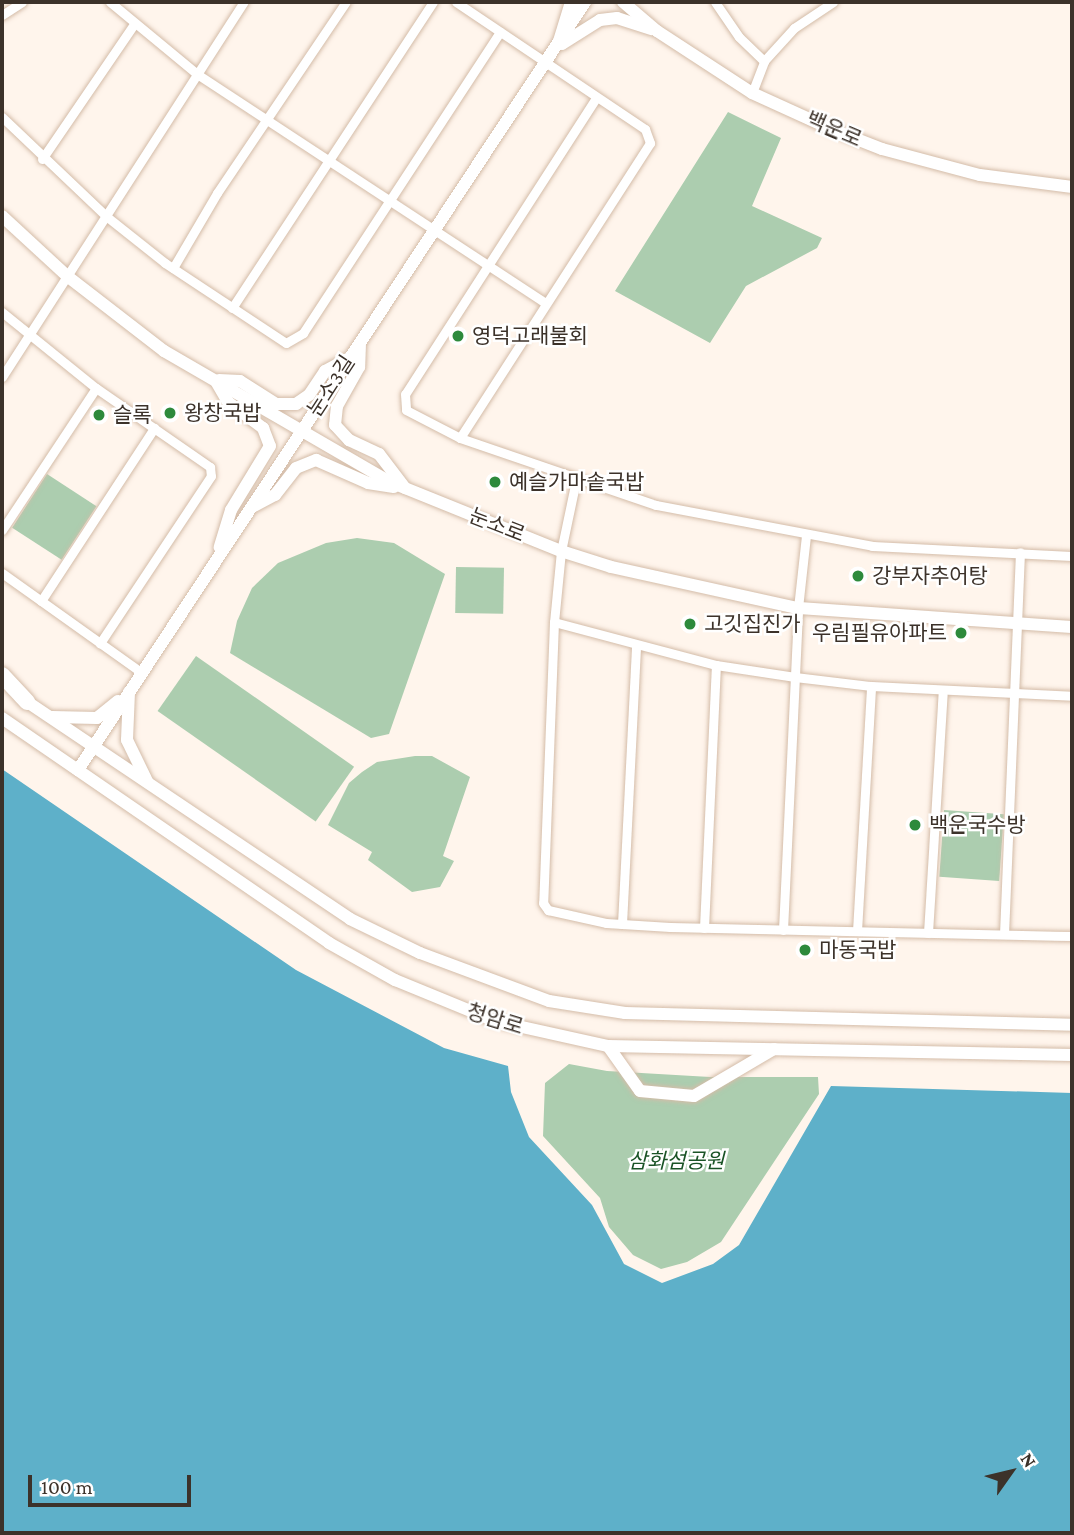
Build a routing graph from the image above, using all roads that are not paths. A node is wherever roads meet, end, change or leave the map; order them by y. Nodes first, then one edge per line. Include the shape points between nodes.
1 (22, 2) edge
2 (110, 2) edge
3 (244, 2) edge
4 (346, 2) edge
5 (433, 2) edge
6 (456, 2) edge
7 (571, 2) edge
8 (585, 2) edge
9 (623, 2) edge
10 (715, 2) edge
11 (833, 2) edge
12 (2, 15) edge
13 (134, 24) junction
14 (657, 30) junction
15 (500, 32) junction
16 (559, 41) junction
17 (764, 61) junction
18 (545, 62) junction
19 (197, 74) junction
20 (752, 93) junction
21 (596, 98) junction
22 (2, 117) edge
23 (265, 120) junction
24 (42, 159) junction
25 (328, 160) junction
26 (1072, 187) edge
27 (388, 199) junction
28 (2, 216) edge
29 (106, 216) junction
30 (435, 229) junction
31 (488, 264) junction
32 (173, 268) junction
33 (67, 275) junction
34 (545, 303) junction
35 (232, 308) junction
36 (2, 312) edge
37 (28, 337) junction
38 (360, 342) junction
39 (350, 358) junction
40 (2, 377) edge
41 (215, 380) junction
42 (96, 388) junction
43 (154, 428) junction
44 (302, 431) junction
45 (460, 438) junction
46 (576, 480) junction
47 (405, 488) junction
48 (251, 508) junction
49 (2, 530) edge
50 (806, 536) junction
51 (561, 551) junction
52 (1020, 552) junction
53 (1072, 556) edge
54 (217, 560) junction
55 (2, 573) edge
56 (41, 601) junction
57 (798, 608) junction
58 (554, 622) junction
59 (1017, 624) junction
60 (1072, 627) edge
61 (100, 643) junction
62 (636, 645) junction
63 (716, 665) junction
64 (142, 673) junction
65 (2, 675) edge
66 (795, 677) junction
67 (2, 684) edge
68 (871, 686) junction
69 (943, 690) junction
70 (130, 692) junction
71 (1014, 693) junction
72 (1072, 696) edge
73 (27, 702) junction
74 (48, 716) junction
75 (2, 718) edge
76 (93, 747) junction
77 (78, 770) junction
78 (150, 785) junction
79 (622, 924) junction
80 (704, 928) junction
81 (783, 930) junction
82 (857, 931) junction
83 (928, 933) junction
84 (1004, 934) junction
85 (1072, 936) edge
86 (1072, 1025) edge
87 (608, 1046) junction
88 (775, 1048) junction
89 (1072, 1055) edge

1 - 12 street
2 - 13 street
3 - 19 street
4 - 23 street
5 - 25 street
6 - 15 street
7 - 16 street
8 - 16 street, 눈소3길
9 - 14 street, 백운로
10 - 17 street via 739,37
11 - 17 street via 794,28
13 - 19 street
13 - 24 street
14 - 16 street via 617,18 600,20 562,44
14 - 20 street, 백운로
15 - 18 street
15 - 27 street
16 - 18 street, 눈소3길
17 - 20 street
18 - 21 street
18 - 30 street, 눈소3길
19 - 23 street
19 - 29 street
20 - 26 street, 백운로 via 882,149 980,175
21 - 31 street
21 - 34 street via 645,129 650,143
22 - 24 street
23 - 25 street
23 - 32 street
24 - 29 street
25 - 27 street
25 - 35 street
27 - 30 street
27 - 35 street via 295,341 286,342
28 - 33 street, 눈소로
29 - 32 street
29 - 33 street
30 - 31 street
30 - 38 street, 눈소3길
31 - 34 street
31 - 45 street via 402,401 414,417
32 - 35 street
33 - 37 street
33 - 41 street, 눈소로 via 140,333
34 - 45 street
36 - 37 street
37 - 40 street
37 - 42 street
38 - 39 street, 눈소3길
38 - 47 street via 359,367 337,406 335,425 349,440 379,454
39 - 41 street via 325,371 309,395 296,404 276,404 240,381
39 - 44 street, 눈소3길
41 - 44 street, 눈소로
41 - 54 street via 228,402 263,428 270,446 231,510
42 - 43 street
42 - 49 street
43 - 56 street
43 - 61 street via 206,461 211,476
44 - 47 street, 눈소로
44 - 48 street, 눈소3길
45 - 46 street
46 - 50 street via 656,505
46 - 51 street
47 - 48 street via 368,483 316,460 296,468 275,495
47 - 51 street, 눈소로
48 - 54 street, 눈소3길
50 - 52 street via 872,546
50 - 57 street
51 - 57 street, 눈소로 via 611,567
51 - 58 street
52 - 53 street
52 - 59 street
54 - 64 street, 눈소3길
55 - 56 street
56 - 61 street
57 - 59 street, 눈소로
57 - 66 street
58 - 62 street
58 - 79 street via 543,903 564,916
59 - 60 street, 눈소로
59 - 71 street
61 - 64 street
62 - 63 street
62 - 79 street
63 - 66 street
63 - 80 street
64 - 70 street, 눈소3길
65 - 73 highway
66 - 68 street
66 - 81 street
67 - 73 street, 청암로
68 - 69 street
68 - 82 street
69 - 71 street
69 - 83 street
70 - 74 street via 97,718
70 - 76 street, 눈소3길
70 - 78 street via 127,740
71 - 72 street
71 - 84 street
73 - 74 street, 청암로
74 - 76 street, 청암로
75 - 77 street, 청암로
76 - 77 street, 눈소3길
76 - 78 street, 청암로
77 - 87 street, 청암로 via 330,943 395,980 495,1021
78 - 86 street, 청암로 via 350,919 420,953 549,1000 625,1013
79 - 80 street
80 - 81 street
81 - 82 street
82 - 83 street
83 - 84 street
84 - 85 street
87 - 88 street, 청암로
87 - 88 street via 640,1091 694,1096
88 - 89 street, 청암로

